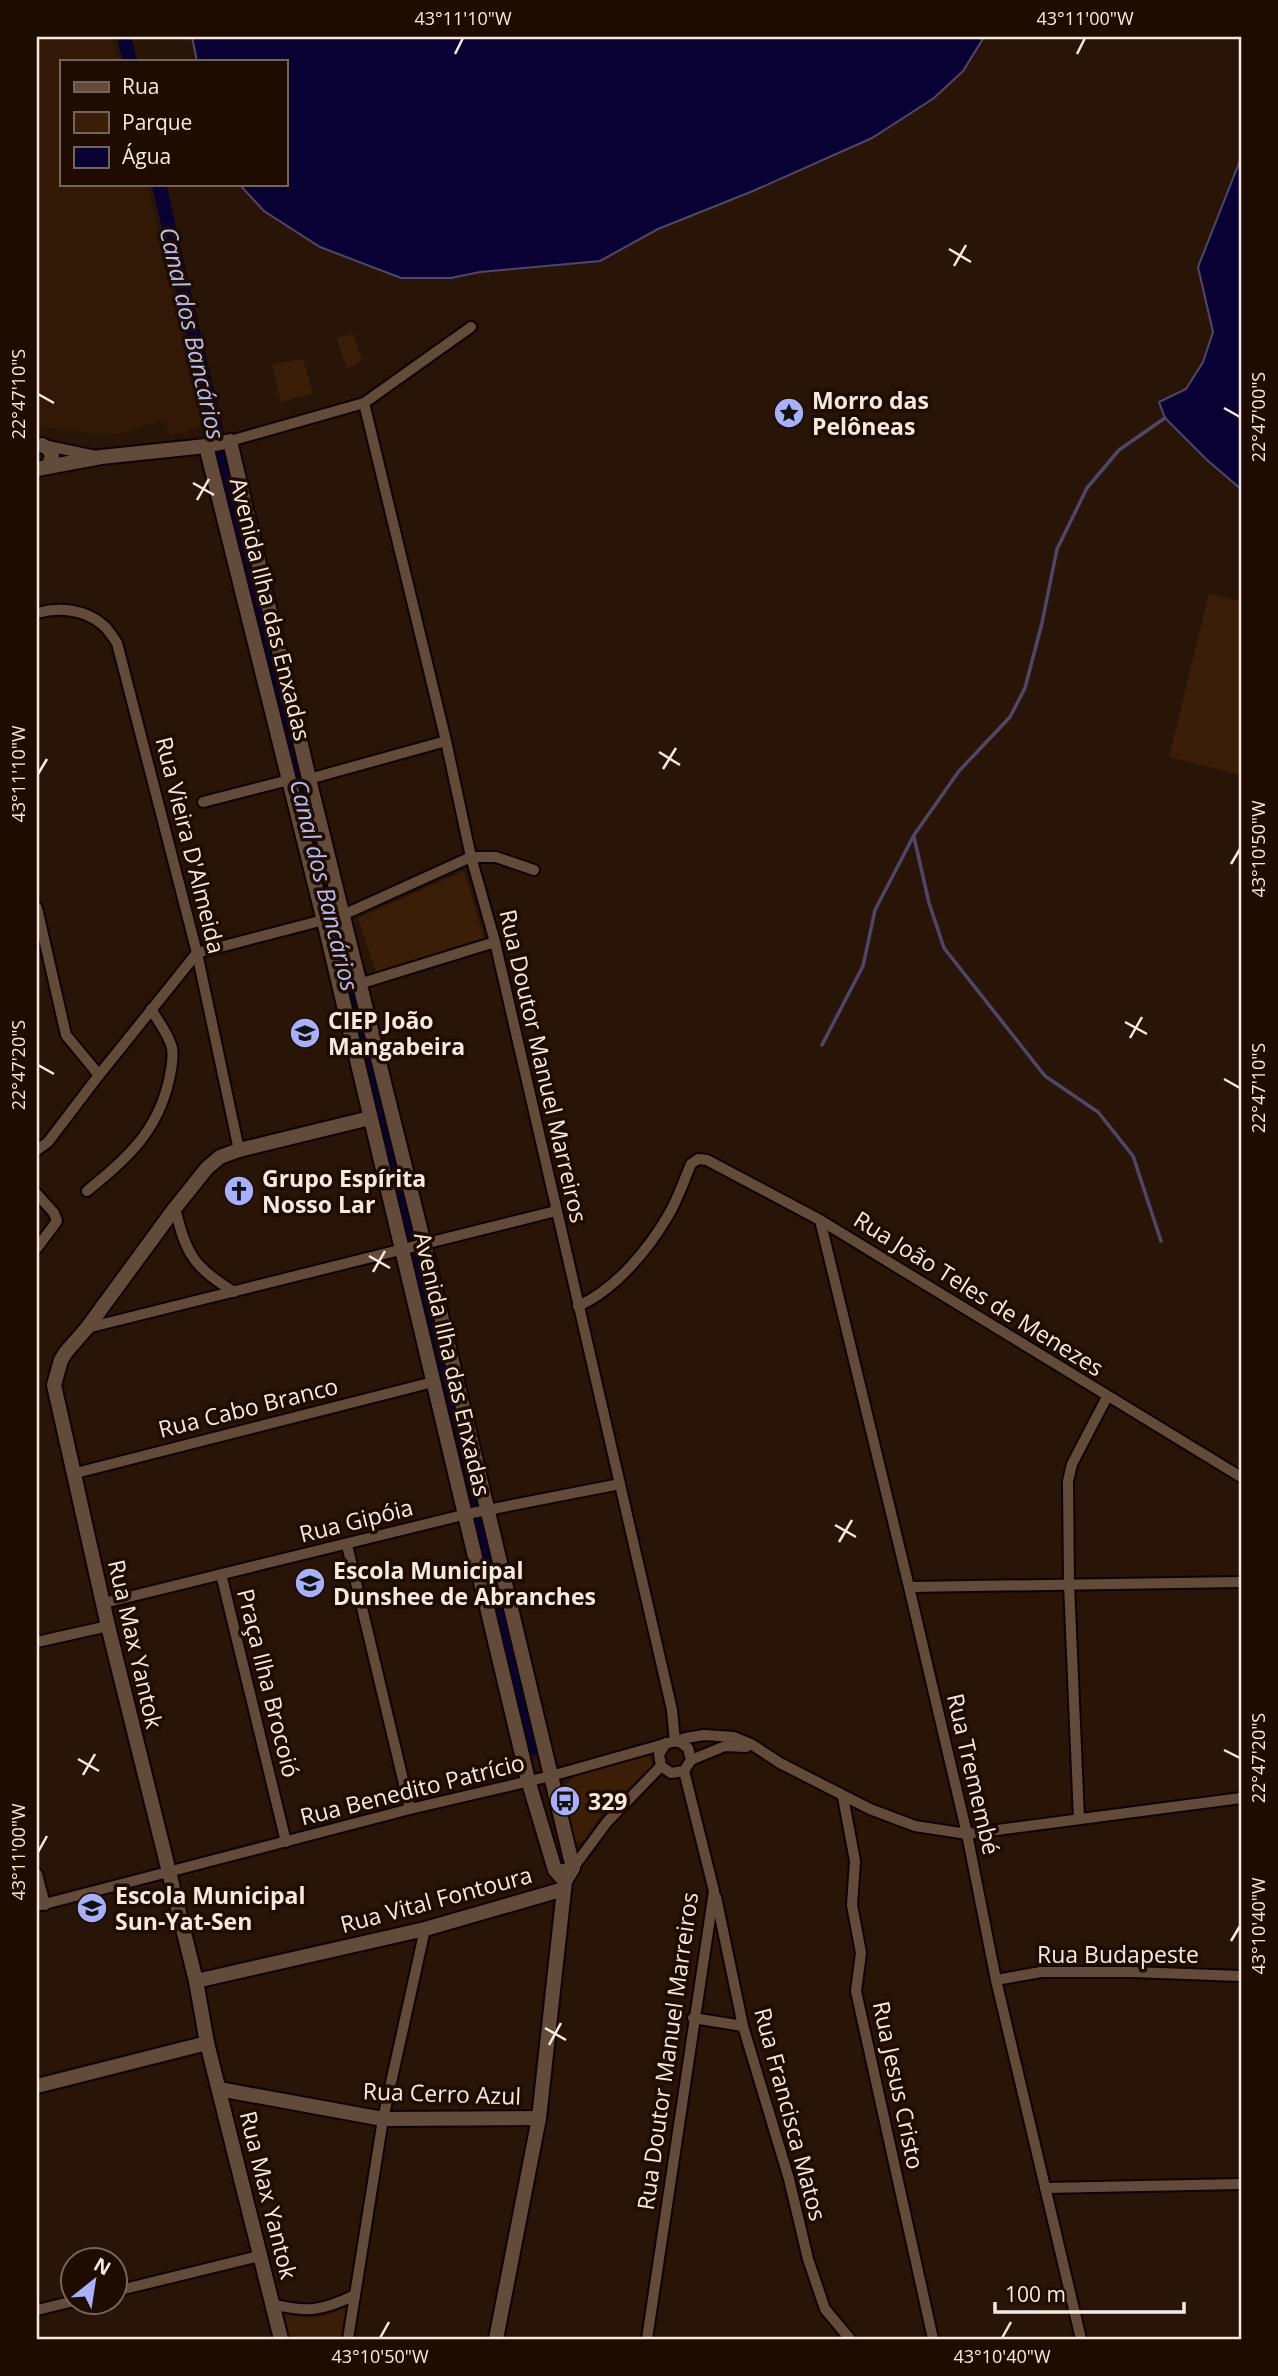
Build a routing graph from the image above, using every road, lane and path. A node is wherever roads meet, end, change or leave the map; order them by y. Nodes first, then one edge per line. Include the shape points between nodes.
1 (471, 327) dead end
2 (364, 402) junction
3 (229, 441) junction
4 (39, 444) edge
5 (207, 446) junction
6 (101, 457) junction
7 (41, 468) edge
8 (37, 613) edge
9 (446, 741) junction
10 (309, 779) junction
11 (289, 780) junction
12 (203, 802) dead end
13 (471, 857) junction
14 (534, 870) dead end
15 (37, 908) edge
16 (342, 916) junction
17 (325, 921) junction
18 (495, 942) junction
19 (197, 953) junction
20 (359, 984) junction
21 (152, 1009) junction
22 (99, 1075) junction
23 (370, 1118) junction
24 (37, 1150) edge
25 (239, 1150) junction
26 (87, 1191) dead end
27 (37, 1194) edge
28 (41, 1206) edge
29 (175, 1208) junction
30 (556, 1211) junction
31 (820, 1220) junction
32 (413, 1247) junction
33 (37, 1248) edge
34 (234, 1292) junction
35 (578, 1306) junction
36 (87, 1328) junction
37 (433, 1382) junction
38 (1107, 1397) junction
39 (72, 1474) junction
40 (1241, 1478) edge
41 (620, 1484) junction
42 (487, 1510) junction
43 (466, 1514) junction
44 (347, 1545) junction
45 (221, 1574) junction
46 (1241, 1582) edge
47 (1069, 1584) junction
48 (909, 1587) junction
49 (104, 1604) junction
50 (108, 1626) junction
51 (37, 1642) edge
52 (673, 1742) junction
53 (763, 1751) junction
54 (691, 1760) junction
55 (661, 1766) junction
56 (684, 1771) junction
57 (551, 1776) junction
58 (528, 1780) junction
59 (843, 1797) junction
60 (1241, 1798) edge
61 (410, 1809) junction
62 (1079, 1819) junction
63 (967, 1834) junction
64 (286, 1842) junction
65 (572, 1868) junction
66 (555, 1870) junction
67 (168, 1872) junction
68 (37, 1874) edge
69 (564, 1885) junction
70 (714, 1891) junction
71 (41, 1905) edge
72 (425, 1929) junction
73 (1241, 1976) edge
74 (996, 1980) junction
75 (196, 1981) junction
76 (694, 2018) junction
77 (743, 2026) junction
78 (207, 2043) junction
79 (37, 2086) edge
80 (219, 2089) junction
81 (539, 2118) junction
82 (383, 2119) junction
83 (1241, 2184) edge
84 (1045, 2188) junction
85 (259, 2256) junction
86 (130, 2288) edge
87 (355, 2295) junction
88 (60, 2304) edge
89 (272, 2304) junction
90 (37, 2310) edge
91 (281, 2339) edge
92 (348, 2339) edge
93 (496, 2339) edge
94 (647, 2339) edge
95 (850, 2339) edge
96 (933, 2339) edge
97 (1081, 2339) edge

1 - 2 street
2 - 3 street
2 - 9 street, Rua Doutor Manuel Marreiros
3 - 5 street
3 - 10 street, Avenida Ilha das Enxadas
4 - 6 street
4 - 7 street via 52,456
5 - 6 street
5 - 11 street, Avenida Ilha das Enxadas
6 - 7 street
8 - 19 street, Rua Vieira D'Almeida via 55,608 81,613 103,624 117,643
9 - 10 street
9 - 13 street, Rua Doutor Manuel Marreiros
10 - 16 street, Avenida Ilha das Enxadas
11 - 12 street
11 - 17 street, Avenida Ilha das Enxadas
13 - 14 street via 496,857
13 - 16 street
13 - 18 street, Rua Doutor Manuel Marreiros
15 - 22 street via 66,1035
16 - 17 street
16 - 20 street, Avenida Ilha das Enxadas
17 - 19 street
17 - 23 street, Avenida Ilha das Enxadas
18 - 20 street
18 - 30 street, Rua Doutor Manuel Marreiros
19 - 21 street
19 - 25 street, Rua Vieira D'Almeida
20 - 32 street, Avenida Ilha das Enxadas
21 - 22 street
21 - 26 street via 172,1047 165,1094 149,1130 125,1160
22 - 24 street
23 - 25 street, Rua Max Yantok
23 - 32 street, Avenida Ilha das Enxadas
25 - 29 street, Rua Max Yantok via 207,1168
27 - 28 street
28 - 33 street via 57,1221
29 - 34 street via 191,1258
29 - 36 street, Rua Max Yantok
30 - 32 street
30 - 35 street, Rua Doutor Manuel Marreiros
31 - 35 street, Rua João Teles de Menezes via 698,1159 691,1164 669,1214 639,1255 615,1283
31 - 38 street, Rua João Teles de Menezes
31 - 48 street, Rua Tremembé
32 - 34 street
32 - 37 street, Avenida Ilha das Enxadas
32 - 42 street, Avenida Ilha das Enxadas
34 - 36 street
35 - 41 street, Rua Doutor Manuel Marreiros
36 - 39 street, Rua Max Yantok via 61,1360 54,1385
37 - 39 street, Rua Cabo Branco
37 - 43 street, Avenida Ilha das Enxadas
38 - 40 street, Rua João Teles de Menezes
38 - 47 street via 1069,1473
39 - 49 street, Rua Max Yantok
41 - 42 street, Rua Gipóia
41 - 52 street, Rua Doutor Manuel Marreiros via 672,1710
42 - 43 street, Rua Gipóia
42 - 57 street, Avenida Ilha das Enxadas
43 - 44 street, Rua Gipóia
43 - 58 street, Avenida Ilha das Enxadas
44 - 45 street, Rua Gipóia
44 - 61 street
45 - 49 street, Rua Gipóia
45 - 64 street, Praça Ilha Brocoió
46 - 47 street
47 - 48 street
47 - 62 street
48 - 63 street, Rua Tremembé
49 - 50 street, Rua Max Yantok
50 - 51 street
50 - 67 street, Rua Max Yantok
52 - 53 street, Rua Benedito Patrício via 723,1736
52 - 54 street via 688,1748
52 - 55 street via 659,1754
52 - 57 street, Rua Benedito Patrício
53 - 54 street via 725,1746
53 - 59 street
54 - 56 street
55 - 56 street via 671,1773
55 - 65 street via 607,1822
56 - 70 street, Rua Doutor Manuel Marreiros
57 - 58 street, Rua Benedito Patrício
57 - 65 street, Avenida Ilha das Enxadas
58 - 61 street, Rua Benedito Patrício
58 - 66 street, Avenida Ilha das Enxadas
59 - 63 street via 915,1826
59 - 96 street, Rua Jesus Cristo via 855,1861 852,1905 861,1953 856,1991
60 - 62 street
61 - 64 street, Rua Benedito Patrício
62 - 63 street
63 - 74 street, Rua Tremembé
64 - 67 street, Rua Benedito Patrício
65 - 66 street
65 - 69 street
66 - 69 street, Avenida Ilha das Enxadas
67 - 71 street, Rua Benedito Patrício
67 - 75 street, Rua Max Yantok
68 - 71 street
69 - 72 street, Rua Vital Fontoura
69 - 81 street
70 - 76 street, Rua Doutor Manuel Marreiros
70 - 77 street, Rua Francisca Matos
72 - 75 street, Rua Vital Fontoura
72 - 82 street
73 - 74 street, Rua Budapeste via 1041,1972
74 - 84 street, Rua Tremembé
75 - 78 street, Rua Max Yantok
76 - 77 street
76 - 94 street, Rua Doutor Manuel Marreiros
77 - 95 street, Rua Francisca Matos via 825,2309
78 - 79 street
78 - 80 street, Rua Max Yantok
80 - 82 street, Rua Cerro Azul
80 - 85 street, Rua Max Yantok
81 - 82 street, Rua Cerro Azul
81 - 93 street
82 - 87 street
83 - 84 street
84 - 97 street, Rua Tremembé
85 - 86 street
85 - 89 street, Rua Max Yantok
87 - 89 street via 314,2311
87 - 92 street
88 - 90 street
89 - 91 street, Rua Max Yantok

